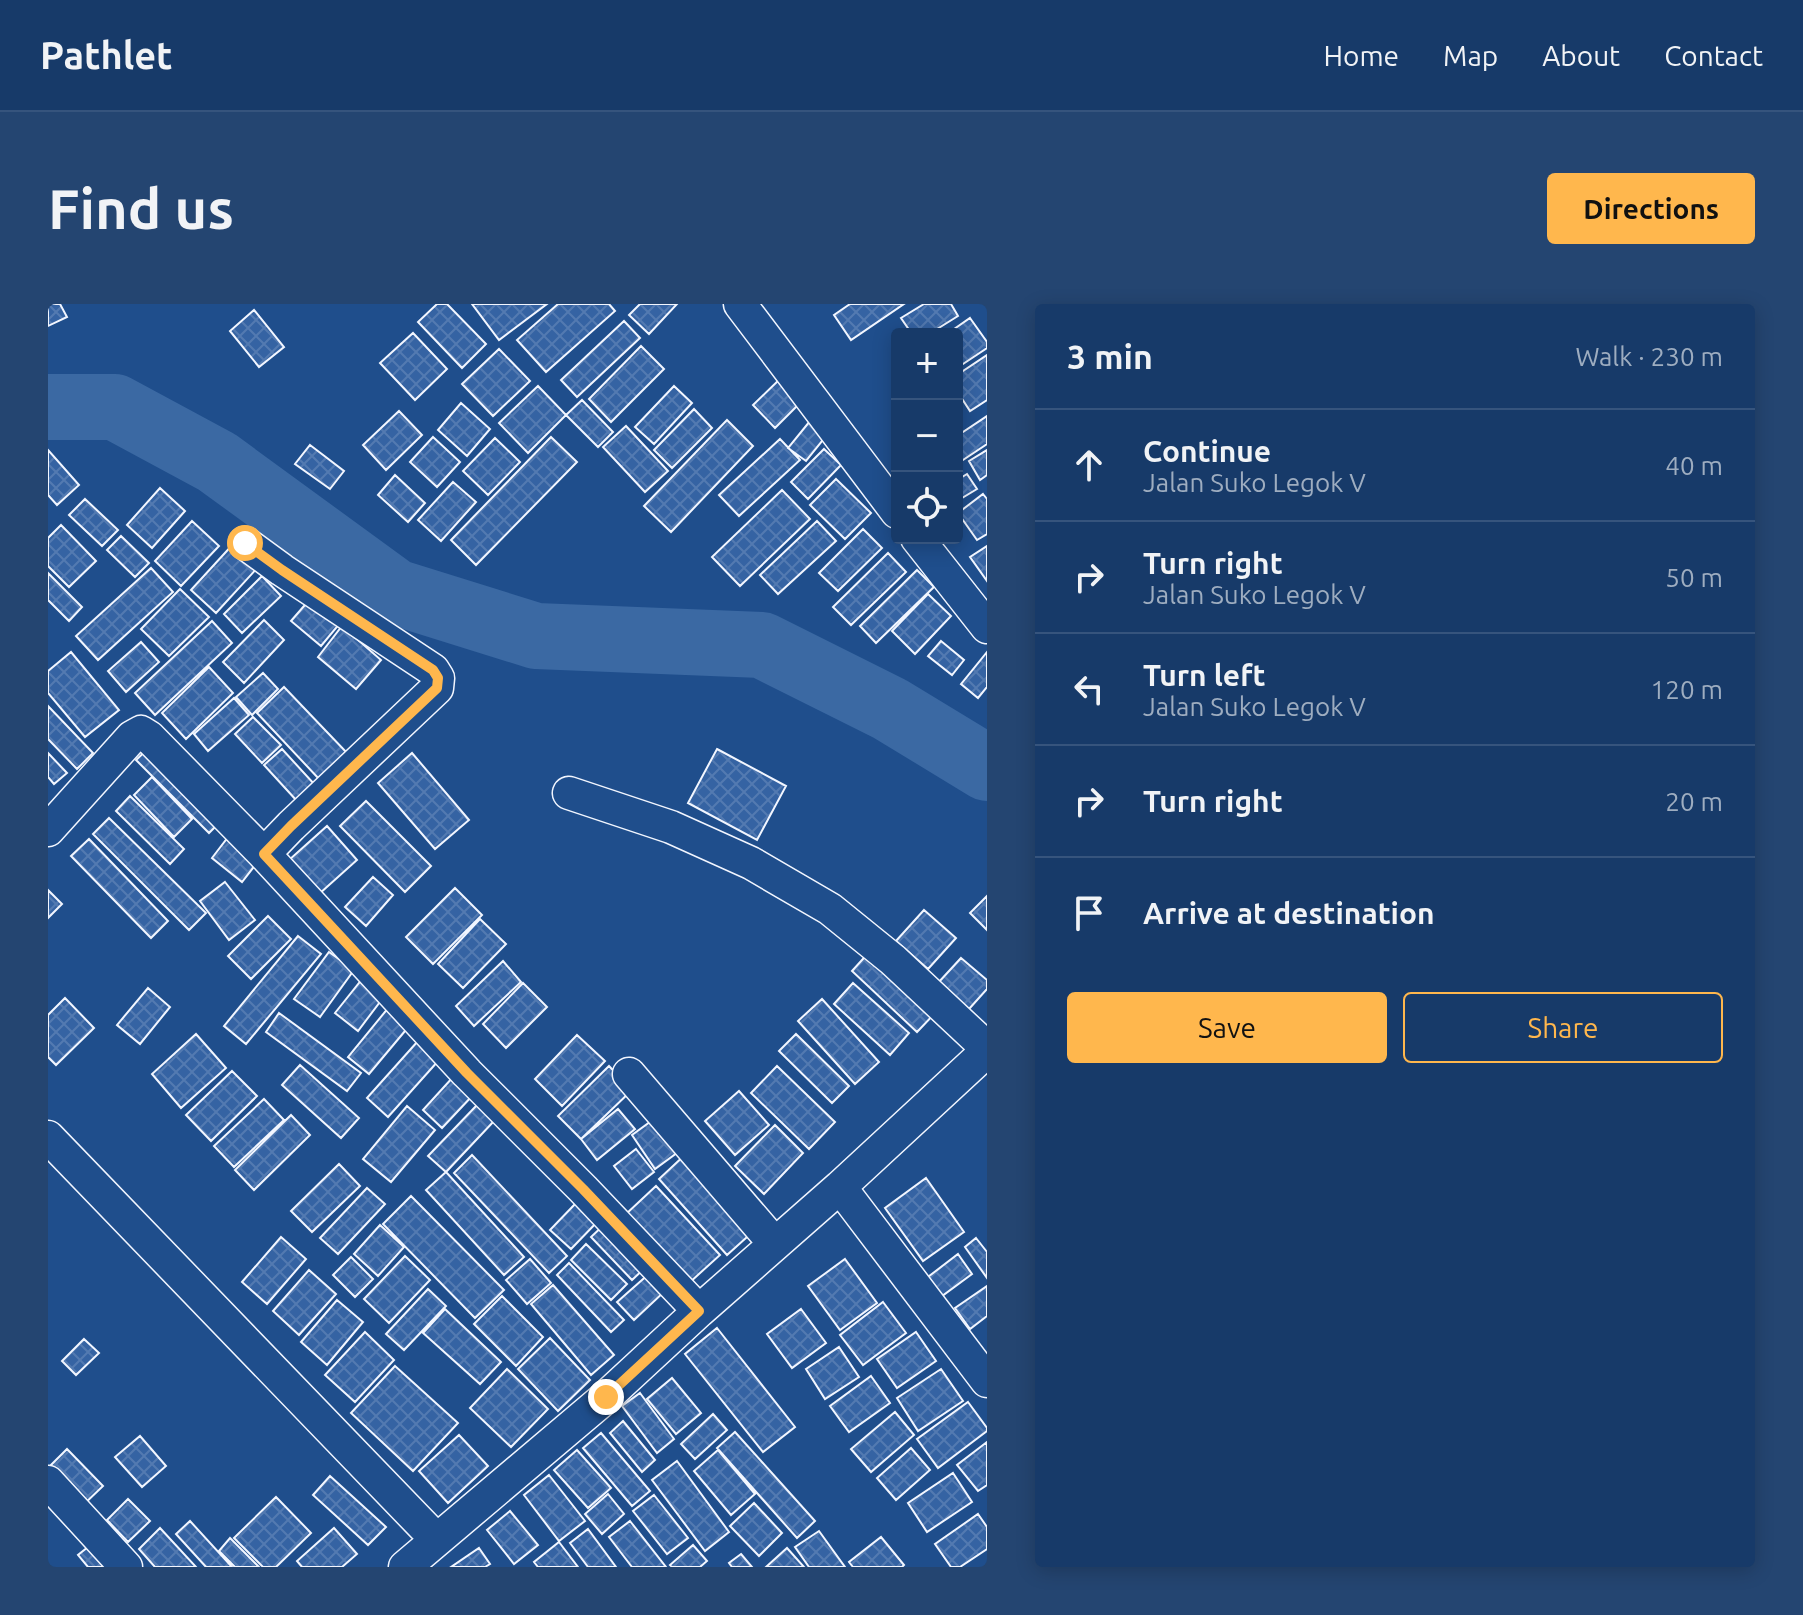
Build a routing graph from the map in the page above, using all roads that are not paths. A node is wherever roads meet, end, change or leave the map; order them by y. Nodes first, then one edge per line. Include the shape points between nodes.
1 (740, 304) edge
2 (891, 504) edge
3 (245, 543) dead end
4 (922, 544) edge
5 (987, 627) edge
6 (569, 793) dead end
7 (48, 830) edge
8 (264, 854) junction
9 (987, 1050) edge
10 (629, 1074) dead end
11 (48, 1137) edge
12 (840, 1187) junction
13 (775, 1244) junction
14 (699, 1311) junction
15 (987, 1381) edge
16 (48, 1482) edge
17 (437, 1540) junction
18 (126, 1567) edge
19 (405, 1567) edge

1 - 2 street
3 - 8 street via 438,678 437,688
4 - 5 street
6 - 9 street via 671,827 751,863 830,909 893,960
7 - 8 street via 141,732
8 - 14 street
9 - 12 street
10 - 13 street
11 - 17 street
12 - 13 street
12 - 15 street
13 - 14 street
14 - 17 street
16 - 18 street
17 - 19 street

